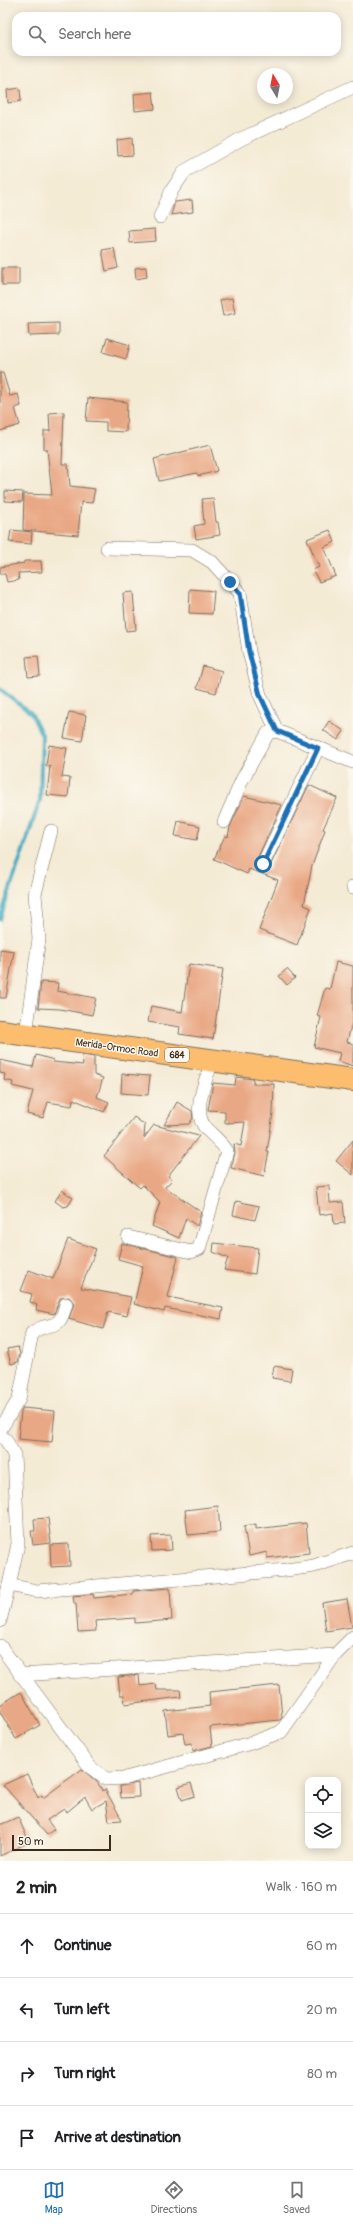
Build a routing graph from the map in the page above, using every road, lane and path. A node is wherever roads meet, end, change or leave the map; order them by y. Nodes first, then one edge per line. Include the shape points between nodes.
1 (353, 87) edge
2 (160, 217) dead end
3 (107, 548) dead end
4 (277, 731) junction
5 (318, 748) junction
6 (353, 762) edge
7 (224, 822) dead end
8 (51, 831) dead end
9 (263, 864) dead end
10 (0, 1031) edge
11 (26, 1034) junction
12 (212, 1060) junction
13 (353, 1080) edge
14 (128, 1236) dead end
15 (66, 1304) dead end
16 (0, 1430) edge
17 (0, 1436) edge
18 (353, 1553) edge
19 (9, 1585) junction
20 (0, 1621) edge
21 (353, 1637) edge
22 (0, 1646) edge
23 (335, 1655) junction
24 (20, 1675) junction

1 - 2 street via 242,139 185,171 172,190
3 - 4 street via 192,550 212,562 240,593 249,652 260,695
4 - 5 street
4 - 7 street via 268,733 242,780
5 - 6 street
5 - 9 street
8 - 11 street via 35,894 38,939
10 - 11 highway, Merida-Ormoc Road / 684
11 - 12 highway, Merida-Ormoc Road / 684
12 - 13 highway, Merida-Ormoc Road / 684
12 - 14 street via 199,1106 199,1117 227,1151 199,1250 191,1252
15 - 16 street via 58,1324 38,1329 32,1334 19,1399
17 - 19 street via 6,1440 14,1455 18,1544
18 - 19 street via 314,1566 286,1570 37,1592
19 - 20 street
21 - 23 street
22 - 24 street
23 - 24 street
23 - 24 street via 281,1732 251,1743 126,1778 106,1779 90,1767

